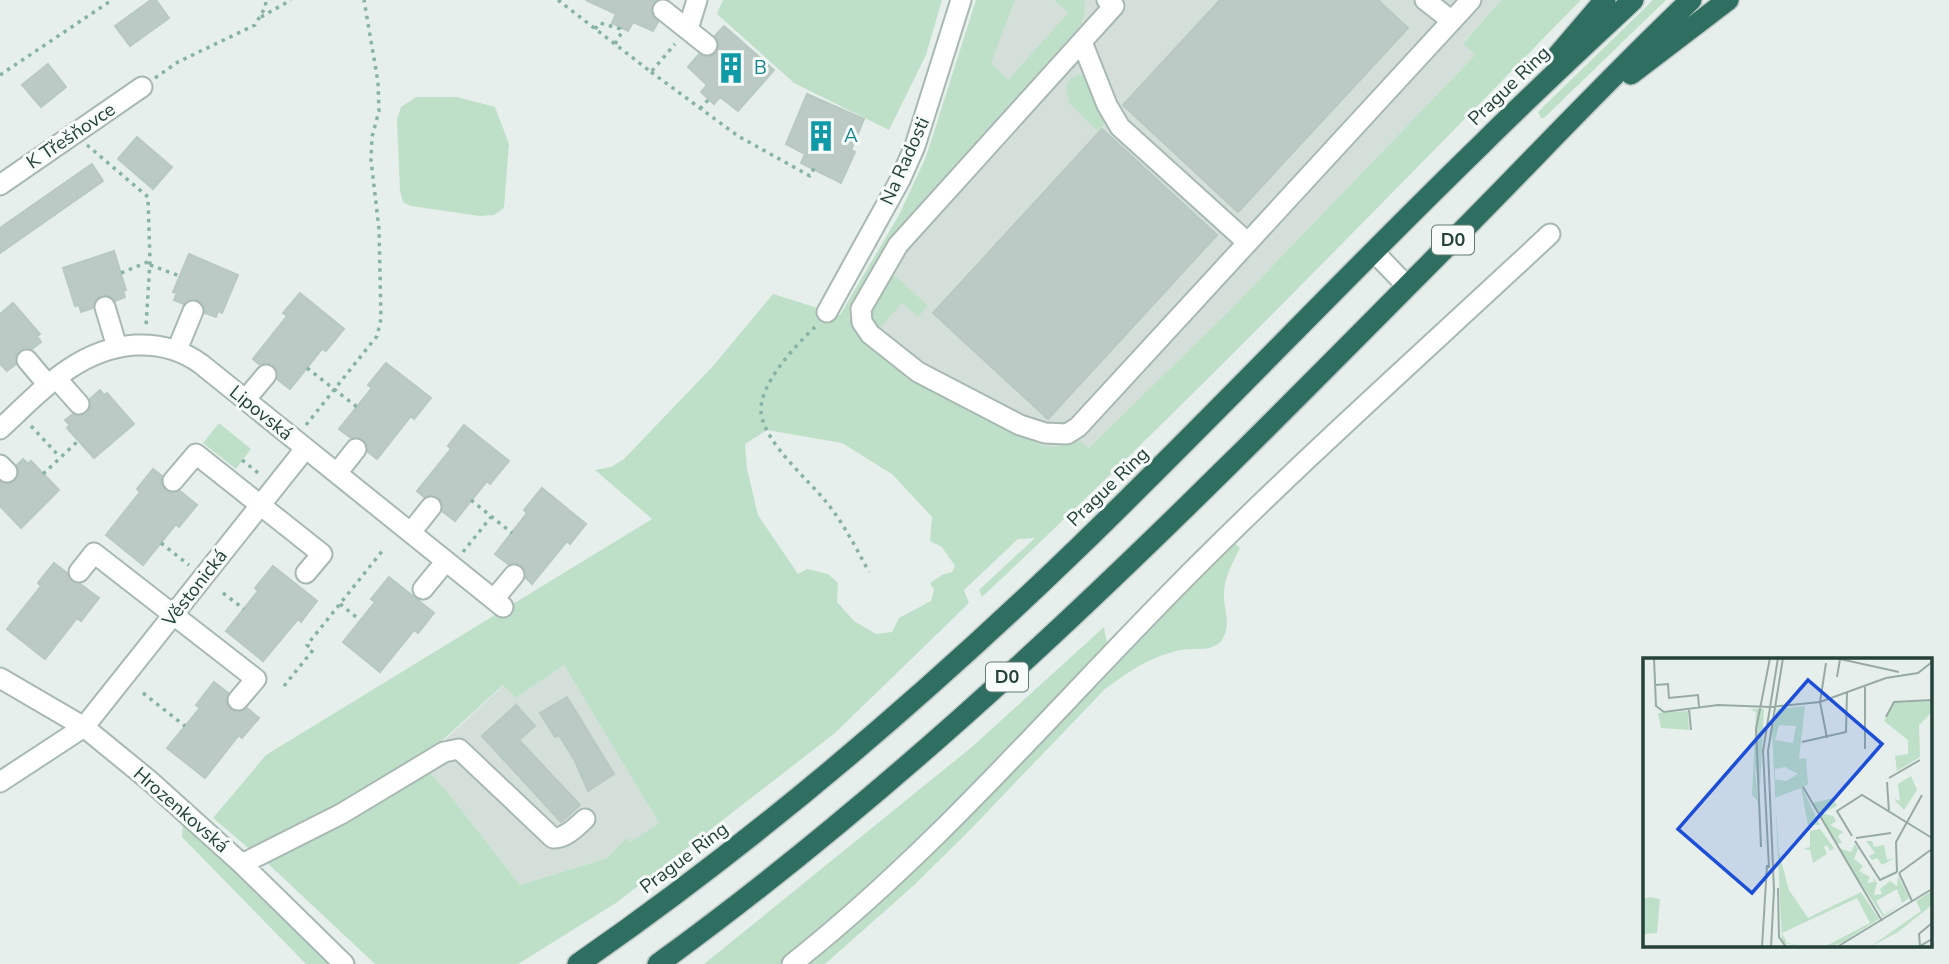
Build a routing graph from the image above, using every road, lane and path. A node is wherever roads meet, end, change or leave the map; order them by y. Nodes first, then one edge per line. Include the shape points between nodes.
1 (111, 0) edge
2 (265, 0) edge
3 (291, 0) edge
4 (364, 0) edge
5 (558, 0) edge
6 (697, 0) edge
7 (961, 0) edge
8 (1425, 0) edge
9 (1471, 0) edge
10 (1605, 0) edge
11 (1633, 0) edge
12 (1691, 0) edge
13 (1728, 0) edge
14 (1113, 2) edge
15 (663, 10) dead end
16 (259, 18) junction
17 (1452, 21) junction
18 (595, 29) junction
19 (688, 29) junction
20 (1082, 41) junction
21 (615, 44) junction
22 (707, 45) dead end
23 (651, 72) junction
24 (0, 75) edge
25 (142, 87) joint
26 (709, 99) dead end
27 (700, 109) junction
28 (1573, 118) junction
29 (74, 133) junction
30 (1481, 144) junction
31 (814, 168) dead end
32 (0, 185) edge
33 (1549, 234) dead end
34 (1247, 242) junction
35 (1374, 252) junction
36 (150, 263) junction
37 (121, 273) dead end
38 (180, 276) dead end
39 (1407, 286) junction
40 (105, 307) dead end
41 (192, 311) dead end
42 (827, 312) joint
43 (146, 332) dead end
44 (117, 346) junction
45 (177, 351) junction
46 (27, 360) dead end
47 (307, 368) dead end
48 (266, 375) dead end
49 (52, 382) junction
50 (334, 390) junction
51 (245, 400) junction
52 (79, 404) dead end
53 (357, 407) dead end
54 (311, 419) dead end
55 (28, 422) dead end
56 (0, 429) edge
57 (79, 441) dead end
58 (305, 449) junction
59 (356, 449) dead end
60 (60, 457) junction
61 (242, 460) dead end
62 (337, 473) junction
63 (43, 474) dead end
64 (263, 477) dead end
65 (173, 481) dead end
66 (471, 500) dead end
67 (260, 504) junction
68 (431, 506) dead end
69 (491, 516) junction
70 (411, 532) junction
71 (512, 533) dead end
72 (161, 543) dead end
73 (383, 550) dead end
74 (453, 558) junction
75 (191, 566) dead end
76 (79, 572) dead end
77 (869, 572) dead end
78 (306, 573) dead end
79 (514, 575) dead end
80 (423, 589) dead end
81 (223, 593) dead end
82 (340, 604) junction
83 (244, 609) dead end
84 (173, 617) junction
85 (360, 620) dead end
86 (0, 678) edge
87 (284, 686) dead end
88 (143, 693) dead end
89 (238, 700) dead end
90 (185, 726) dead end
91 (84, 727) junction
92 (0, 782) edge
93 (585, 819) dead end
94 (242, 864) junction
95 (344, 964) edge
96 (578, 964) edge
97 (658, 964) edge
98 (792, 964) edge

1 - 24 path
2 - 16 path
3 - 16 path
4 - 50 path via 378,82 379,111 371,160 379,229 381,319 377,336
5 - 18 path
6 - 19 street
7 - 42 street, Na Radosti via 915,146
8 - 17 street
9 - 17 street
10 - 30 highway
11 - 30 highway, Prague Ring / D0
12 - 28 highway, D0
13 - 28 highway
14 - 20 street
15 - 19 street
16 - 25 path via 255,25 178,62
17 - 34 street
18 - 21 path
18 - 21 path via 600,23 621,28
19 - 22 street
19 - 23 path
20 - 34 street via 1120,127
20 - 34 street via 898,245 861,309 870,334 918,372 1020,425 1067,434
21 - 23 path
23 - 27 path
25 - 29 street, K Třešňovce
26 - 27 path
27 - 31 path via 810,176
28 - 39 highway, D0
29 - 32 street, K Třešňovce
29 - 36 path via 148,197
30 - 35 highway, Prague Ring / D0
33 - 98 street via 1185,578 928,844
35 - 39 street
35 - 96 highway, Prague Ring / D0 via 1098,528 947,669 779,813
36 - 37 path
36 - 38 path
36 - 43 path
39 - 97 highway, D0 via 1109,582 970,712 819,841
40 - 44 street
41 - 45 street
42 - 77 path via 798,341 774,377 763,396 761,414 779,448 847,530
44 - 45 street, Lipovská
44 - 49 street, Lipovská via 81,360
45 - 51 street, Lipovská
46 - 49 street
47 - 50 path
48 - 51 street
49 - 52 street
49 - 56 street, Lipovská
50 - 53 path
50 - 54 path
51 - 58 street, Lipovská
55 - 60 path
57 - 60 path
58 - 62 street, Lipovská
58 - 67 street, Věstonická
59 - 62 street
60 - 63 path
61 - 64 path
62 - 70 street, Lipovská
65 - 67 street via 196,454
66 - 69 path
67 - 78 street via 321,554
67 - 84 street, Věstonická
68 - 70 street
69 - 71 path
69 - 74 path
70 - 74 street, Lipovská
72 - 75 path
73 - 82 path
74 - 79 street, Lipovská via 498,603
74 - 80 street
76 - 84 street via 94,553
81 - 83 path
82 - 85 path
82 - 87 path via 307,645 313,650
84 - 89 street via 256,679
84 - 91 street, Věstonická
86 - 91 street, Hrozenkovská
88 - 90 path
91 - 92 street, Věstonická
91 - 94 street, Hrozenkovská
93 - 94 street via 565,835 553,838 456,748
94 - 95 street, Hrozenkovská

